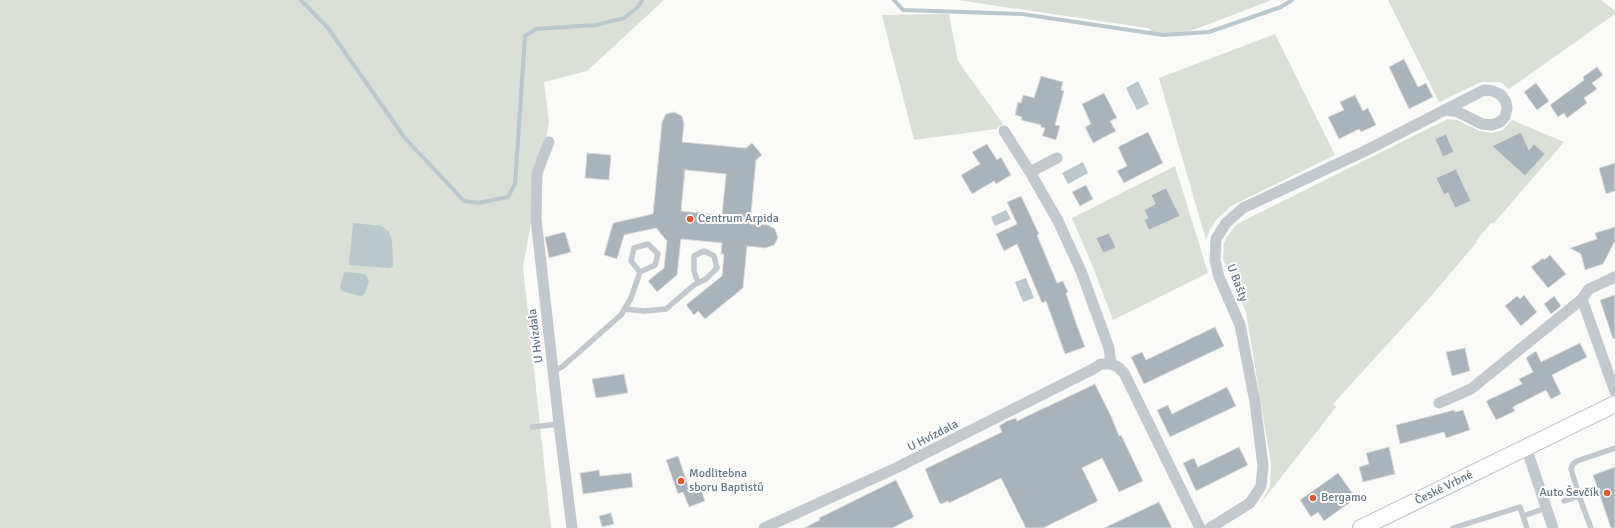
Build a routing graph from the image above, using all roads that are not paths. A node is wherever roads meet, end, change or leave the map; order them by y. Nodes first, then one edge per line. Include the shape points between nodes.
1 (1446, 110) junction
2 (1004, 132) dead end
3 (549, 142) dead end
4 (1057, 158) dead end
5 (1030, 172) junction
6 (640, 272) junction
7 (1615, 277) edge
8 (698, 283) dead end
9 (1582, 299) junction
10 (624, 309) junction
11 (1111, 364) junction
12 (553, 371) junction
13 (1615, 392) edge
14 (1439, 403) dead end
15 (1615, 404) edge
16 (558, 424) junction
17 (532, 427) dead end
18 (1526, 448) junction
19 (1615, 448) edge
20 (1579, 496) junction
21 (1564, 501) dead end
22 (1546, 508) junction
23 (1523, 516) junction
24 (572, 528) edge
25 (764, 528) edge
26 (1200, 528) edge
27 (1210, 528) edge
28 (1362, 528) edge
29 (1453, 528) edge
30 (1527, 528) edge
31 (1553, 528) edge
32 (1591, 528) edge

1 - 1 street, U Bašty via 1484,90 1501,95 1507,109 1505,117 1492,125 1482,124 1458,112
1 - 27 street, U Bašty via 1243,208 1226,223 1216,239 1215,260 1219,277 1240,325 1255,402 1262,466 1261,486 1250,503
2 - 5 street
3 - 12 street, U Hvízdala via 537,173 536,219
4 - 5 street
5 - 11 street via 1058,221 1081,271 1109,348
6 - 6 lane via 655,265 658,254 648,244 634,248 631,261
6 - 10 lane
7 - 9 street via 1589,289
8 - 10 lane via 694,271 694,256 704,251 714,256 717,268 666,309
9 - 13 street
9 - 14 street via 1471,389
10 - 12 lane via 621,315 562,367
11 - 25 street, U Hvízdala via 1097,366 896,468
11 - 26 street via 1124,373
12 - 16 street, U Hvízdala
15 - 18 street, České Vrbné
16 - 17 lane
16 - 24 street, U Hvízdala
18 - 22 street
18 - 28 street, České Vrbné
19 - 20 lane via 1573,464 1571,469
20 - 21 lane
20 - 32 lane
22 - 23 lane
22 - 31 street
23 - 29 lane via 1520,507
23 - 30 lane

